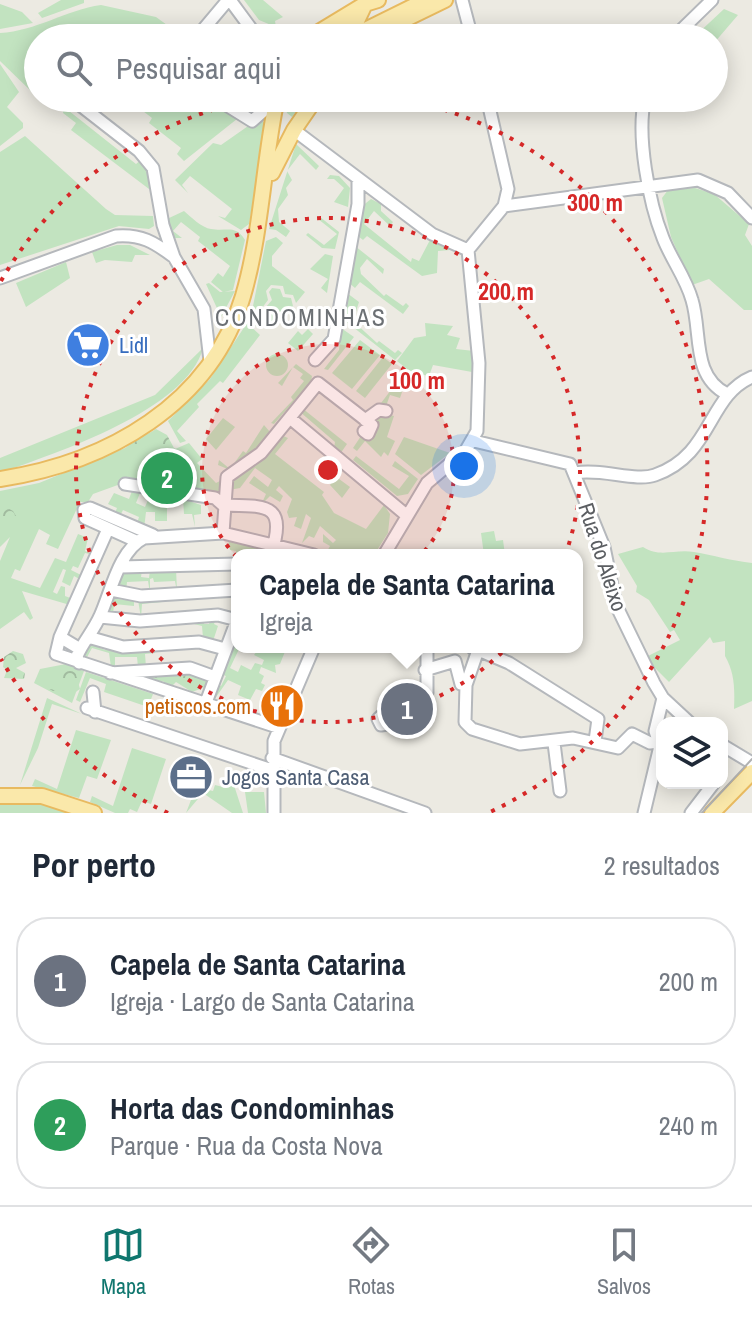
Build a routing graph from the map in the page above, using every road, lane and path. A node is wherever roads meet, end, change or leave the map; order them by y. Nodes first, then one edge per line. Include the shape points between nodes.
1 (229, 0) edge
2 (426, 0) edge
3 (445, 0) edge
4 (462, 0) edge
5 (712, 0) edge
6 (369, 1) edge
7 (208, 24) edge
8 (247, 24) edge
9 (332, 24) edge
10 (354, 24) edge
11 (377, 24) edge
12 (399, 24) edge
13 (468, 24) edge
14 (687, 24) edge
15 (89, 112) edge
16 (238, 112) edge
17 (262, 112) edge
18 (275, 112) edge
19 (281, 112) edge
20 (306, 112) edge
21 (491, 112) edge
22 (644, 112) edge
23 (294, 130) junction
24 (358, 179) junction
25 (650, 185) junction
26 (266, 188) junction
27 (377, 194) junction
28 (358, 204) junction
29 (504, 206) junction
30 (752, 218) edge
31 (163, 225) junction
32 (151, 240) junction
33 (468, 250) junction
34 (174, 257) junction
35 (0, 278) edge
36 (231, 327) junction
37 (208, 330) junction
38 (315, 360) dead end
39 (210, 361) junction
40 (752, 377) edge
41 (727, 394) junction
42 (386, 411) dead end
43 (290, 418) junction
44 (474, 441) junction
45 (575, 473) junction
46 (0, 479) edge
47 (125, 484) dead end
48 (223, 505) junction
49 (405, 514) junction
50 (108, 529) junction
51 (223, 533) junction
52 (154, 535) junction
53 (136, 541) junction
54 (275, 543) junction
55 (273, 549) edge
56 (294, 549) edge
57 (388, 549) edge
58 (231, 564) edge
59 (121, 567) junction
60 (111, 590) junction
61 (231, 590) edge
62 (100, 617) junction
63 (231, 618) edge
64 (231, 634) edge
65 (60, 637) junction
66 (88, 637) junction
67 (80, 649) junction
68 (225, 649) junction
69 (311, 653) edge
70 (426, 653) edge
71 (474, 653) edge
72 (485, 653) edge
73 (79, 663) junction
74 (425, 670) junction
75 (110, 673) junction
76 (215, 677) junction
77 (466, 685) junction
78 (93, 692) dead end
79 (663, 698) junction
80 (205, 705) junction
81 (391, 707) dead end
82 (658, 717) edge
83 (684, 717) edge
84 (277, 727) junction
85 (595, 741) junction
86 (656, 742) edge
87 (554, 743) junction
88 (728, 749) edge
89 (656, 763) edge
90 (752, 763) edge
91 (272, 764) junction
92 (752, 772) edge
93 (711, 789) edge
94 (560, 791) dead end
95 (0, 796) edge
96 (94, 813) edge
97 (274, 813) edge
98 (425, 813) edge
99 (644, 813) edge
100 (691, 813) edge
101 (712, 813) edge

1 - 7 street
1 - 8 street
2 - 11 main road
3 - 12 main road
4 - 13 street
5 - 14 street
6 - 9 main road
6 - 10 main road
15 - 31 street via 146,157 153,168
16 - 17 street via 252,121
18 - 26 main road
19 - 23 main road
20 - 23 main road
21 - 29 street via 506,171
22 - 25 street
23 - 24 street
23 - 26 main road
24 - 27 street
24 - 28 street
25 - 29 street
25 - 30 street via 705,181 728,193
25 - 41 street via 663,238 693,301 707,378
26 - 36 main road via 244,294
27 - 28 street
27 - 33 street via 432,234
28 - 38 street via 334,339
29 - 33 street
31 - 32 street
31 - 34 street
32 - 34 street
32 - 35 street via 116,236
33 - 44 street via 479,363
34 - 37 street via 195,289
36 - 37 street
36 - 39 main road
37 - 39 street
39 - 46 main road via 156,420 78,459
40 - 41 street via 736,383
41 - 45 street via 703,439 667,470 650,477 594,469
42 - 43 street via 379,410 365,425 318,383
43 - 48 street via 261,453 227,477
43 - 49 street
44 - 45 street, Rua do Aleixo via 565,461
44 - 49 street via 427,483
45 - 79 street, Rua do Aleixo via 604,547 616,605
47 - 48 street via 215,498
48 - 51 street
48 - 54 street via 261,507 276,516
49 - 57 street
50 - 52 street via 85,518 84,510
50 - 53 street
50 - 65 street
51 - 52 street
51 - 54 street
52 - 53 street
53 - 59 street
54 - 55 street
54 - 56 street
58 - 59 street
59 - 60 street
60 - 61 street via 141,596
60 - 62 street
62 - 63 street
62 - 66 street
64 - 68 street
65 - 67 street
65 - 73 street via 56,654
66 - 67 street
66 - 68 street via 123,647 199,642
67 - 73 street
68 - 76 street
69 - 84 street
70 - 74 street
71 - 77 street
72 - 85 street via 598,719
73 - 75 street
74 - 77 street via 455,661 461,684
74 - 81 street via 420,719 381,725 378,719
75 - 76 street via 190,668
75 - 80 street
76 - 80 street
77 - 87 street via 468,726 520,744
78 - 91 street via 91,710
79 - 82 street
79 - 83 street
80 - 84 street
84 - 91 street
85 - 86 street via 618,748 632,734
85 - 87 street via 573,738
87 - 94 street
88 - 90 street
89 - 99 street
91 - 97 street
91 - 98 street
92 - 101 main road
93 - 100 street
95 - 96 main road via 42,796

